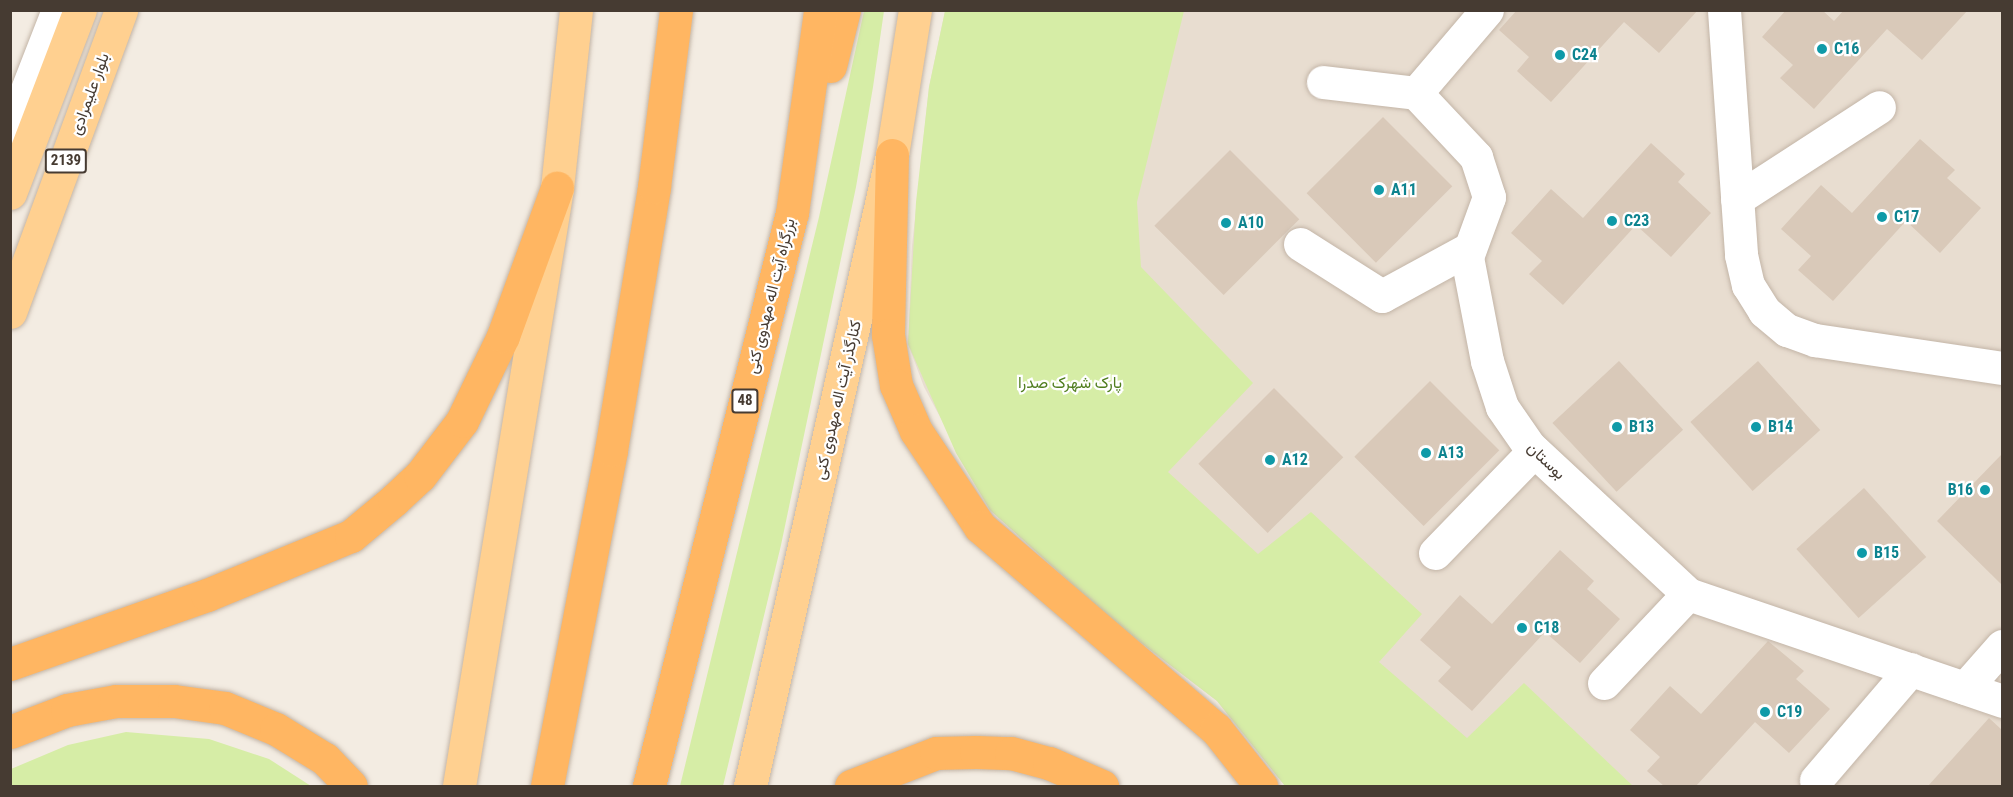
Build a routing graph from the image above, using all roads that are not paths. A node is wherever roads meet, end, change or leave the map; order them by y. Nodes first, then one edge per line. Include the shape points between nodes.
1 (58, 10) edge
2 (80, 10) edge
3 (121, 10) edge
4 (576, 10) edge
5 (676, 10) edge
6 (820, 10) edge
7 (844, 10) edge
8 (915, 10) edge
9 (1486, 10) edge
10 (1724, 10) edge
11 (1323, 82) dead end
12 (1416, 93) junction
13 (1879, 106) dead end
14 (10, 134) edge
15 (892, 155) junction
16 (557, 188) junction
17 (10, 194) edge
18 (1737, 198) junction
19 (792, 213) junction
20 (1300, 244) dead end
21 (1470, 248) junction
22 (10, 312) edge
23 (2002, 368) edge
24 (1534, 451) junction
25 (1435, 553) dead end
26 (1688, 594) junction
27 (2002, 646) edge
28 (10, 664) edge
29 (1911, 669) junction
30 (1604, 683) dead end
31 (1965, 688) junction
32 (2002, 701) edge
33 (10, 732) edge
34 (1816, 780) dead end
35 (351, 786) edge
36 (459, 786) edge
37 (547, 786) edge
38 (649, 786) edge
39 (750, 786) edge
40 (851, 786) edge
41 (1102, 786) edge
42 (1261, 786) edge

1 - 14 street
2 - 17 main road, 2139
3 - 22 main road, بلوار علیمرادی / 2139
4 - 16 main road
5 - 37 highway via 654,187 611,450
6 - 19 highway, بزرگراه آیت اله مهدوی کنی / 48
7 - 19 highway
8 - 15 main road, کنارگذر آیت اله مهدوی کنی
9 - 12 street
10 - 18 street
11 - 12 street
12 - 21 street, بوستان via 1476,158 1489,197
13 - 18 street
15 - 39 main road, کنارگذر آیت اله مهدوی کنی
15 - 42 highway via 888,335 896,385 921,441 980,527 1216,729
16 - 28 highway via 503,336 462,421 420,476 385,507 351,536 207,595
16 - 36 main road
18 - 23 street via 1741,255 1748,285 1764,310 1787,330 1815,340
19 - 38 highway, بزرگراه آیت اله مهدوی کنی / 48
20 - 21 street via 1382,296
21 - 24 street, بوستان via 1467,257 1502,407
24 - 25 street
24 - 26 street, بوستان
26 - 29 street, بوستان
26 - 30 street
27 - 31 street
29 - 31 street, بوستان
29 - 34 street
31 - 32 street, بوستان
33 - 35 highway via 67,710 116,701 174,701 225,708 276,729 325,759
40 - 41 highway via 936,753 976,752 1011,753 1050,763

